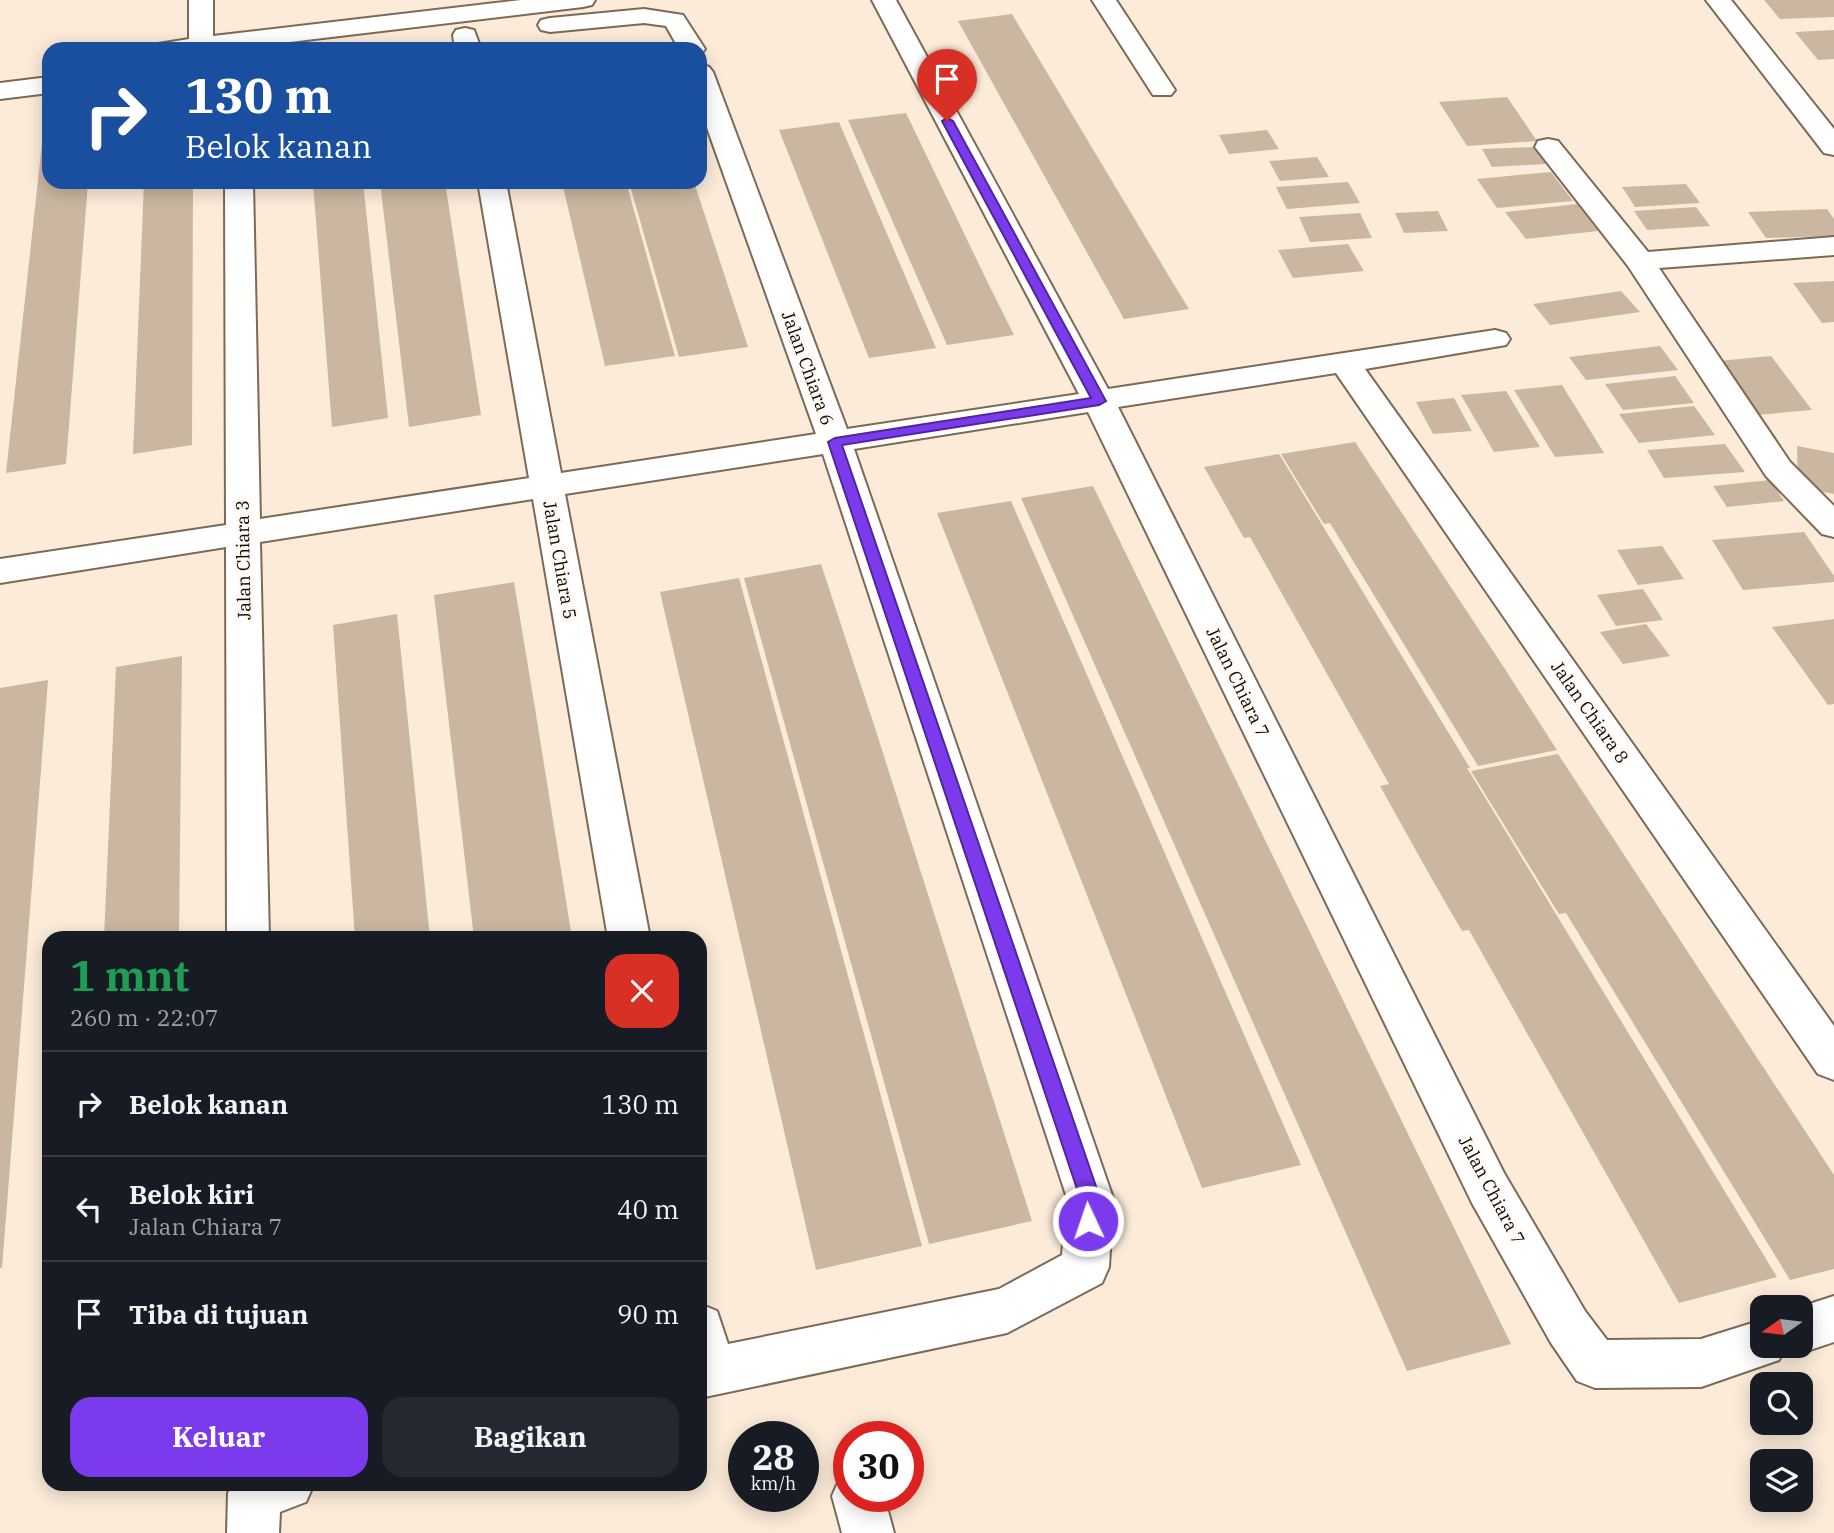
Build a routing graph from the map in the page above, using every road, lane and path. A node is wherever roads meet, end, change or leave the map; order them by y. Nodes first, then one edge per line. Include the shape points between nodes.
1 (201, 0) edge
2 (583, 0) edge
3 (884, 0) edge
4 (1104, 0) edge
5 (1718, 0) edge
6 (481, 6) edge
7 (201, 42) edge
8 (223, 42) edge
9 (466, 42) edge
10 (688, 42) edge
11 (42, 63) edge
12 (0, 68) edge
13 (42, 86) edge
14 (1162, 90) dead end
15 (707, 91) edge
16 (0, 92) edge
17 (1548, 147) dead end
18 (1834, 147) edge
19 (239, 189) edge
20 (493, 189) edge
21 (1834, 246) edge
22 (1640, 261) junction
23 (1494, 340) dead end
24 (1345, 363) junction
25 (1099, 401) junction
26 (835, 442) junction
27 (547, 486) junction
28 (1834, 526) edge
29 (243, 534) junction
30 (0, 571) edge
31 (248, 931) edge
32 (628, 931) edge
33 (1834, 1061) edge
34 (1834, 1319) edge
35 (1813, 1326) edge
36 (1750, 1347) edge
37 (707, 1356) edge
38 (862, 1512) edge
39 (868, 1533) edge

1 - 7 street
2 - 6 street
3 - 25 street, Jalan Chiara 7
4 - 14 street
5 - 18 street
6 - 8 street
9 - 10 street via 599,19 644,16 674,20
11 - 12 street
13 - 16 street
15 - 26 street, Jalan Chiara 6
17 - 22 street
19 - 29 street, Jalan Chiara 3
20 - 27 street, Jalan Chiara 5
21 - 22 street
22 - 28 street via 1778,469
23 - 24 street
24 - 25 street
24 - 33 street, Jalan Chiara 8
25 - 26 street
25 - 36 street, Jalan Chiara 7 via 1488,1188 1568,1327 1595,1364 1701,1363
26 - 27 street
26 - 37 street, Jalan Chiara 6 via 1090,1198 1085,1267 1007,1310
27 - 29 street
27 - 32 street, Jalan Chiara 5
29 - 30 street
29 - 31 street, Jalan Chiara 3
34 - 35 street
38 - 39 street

